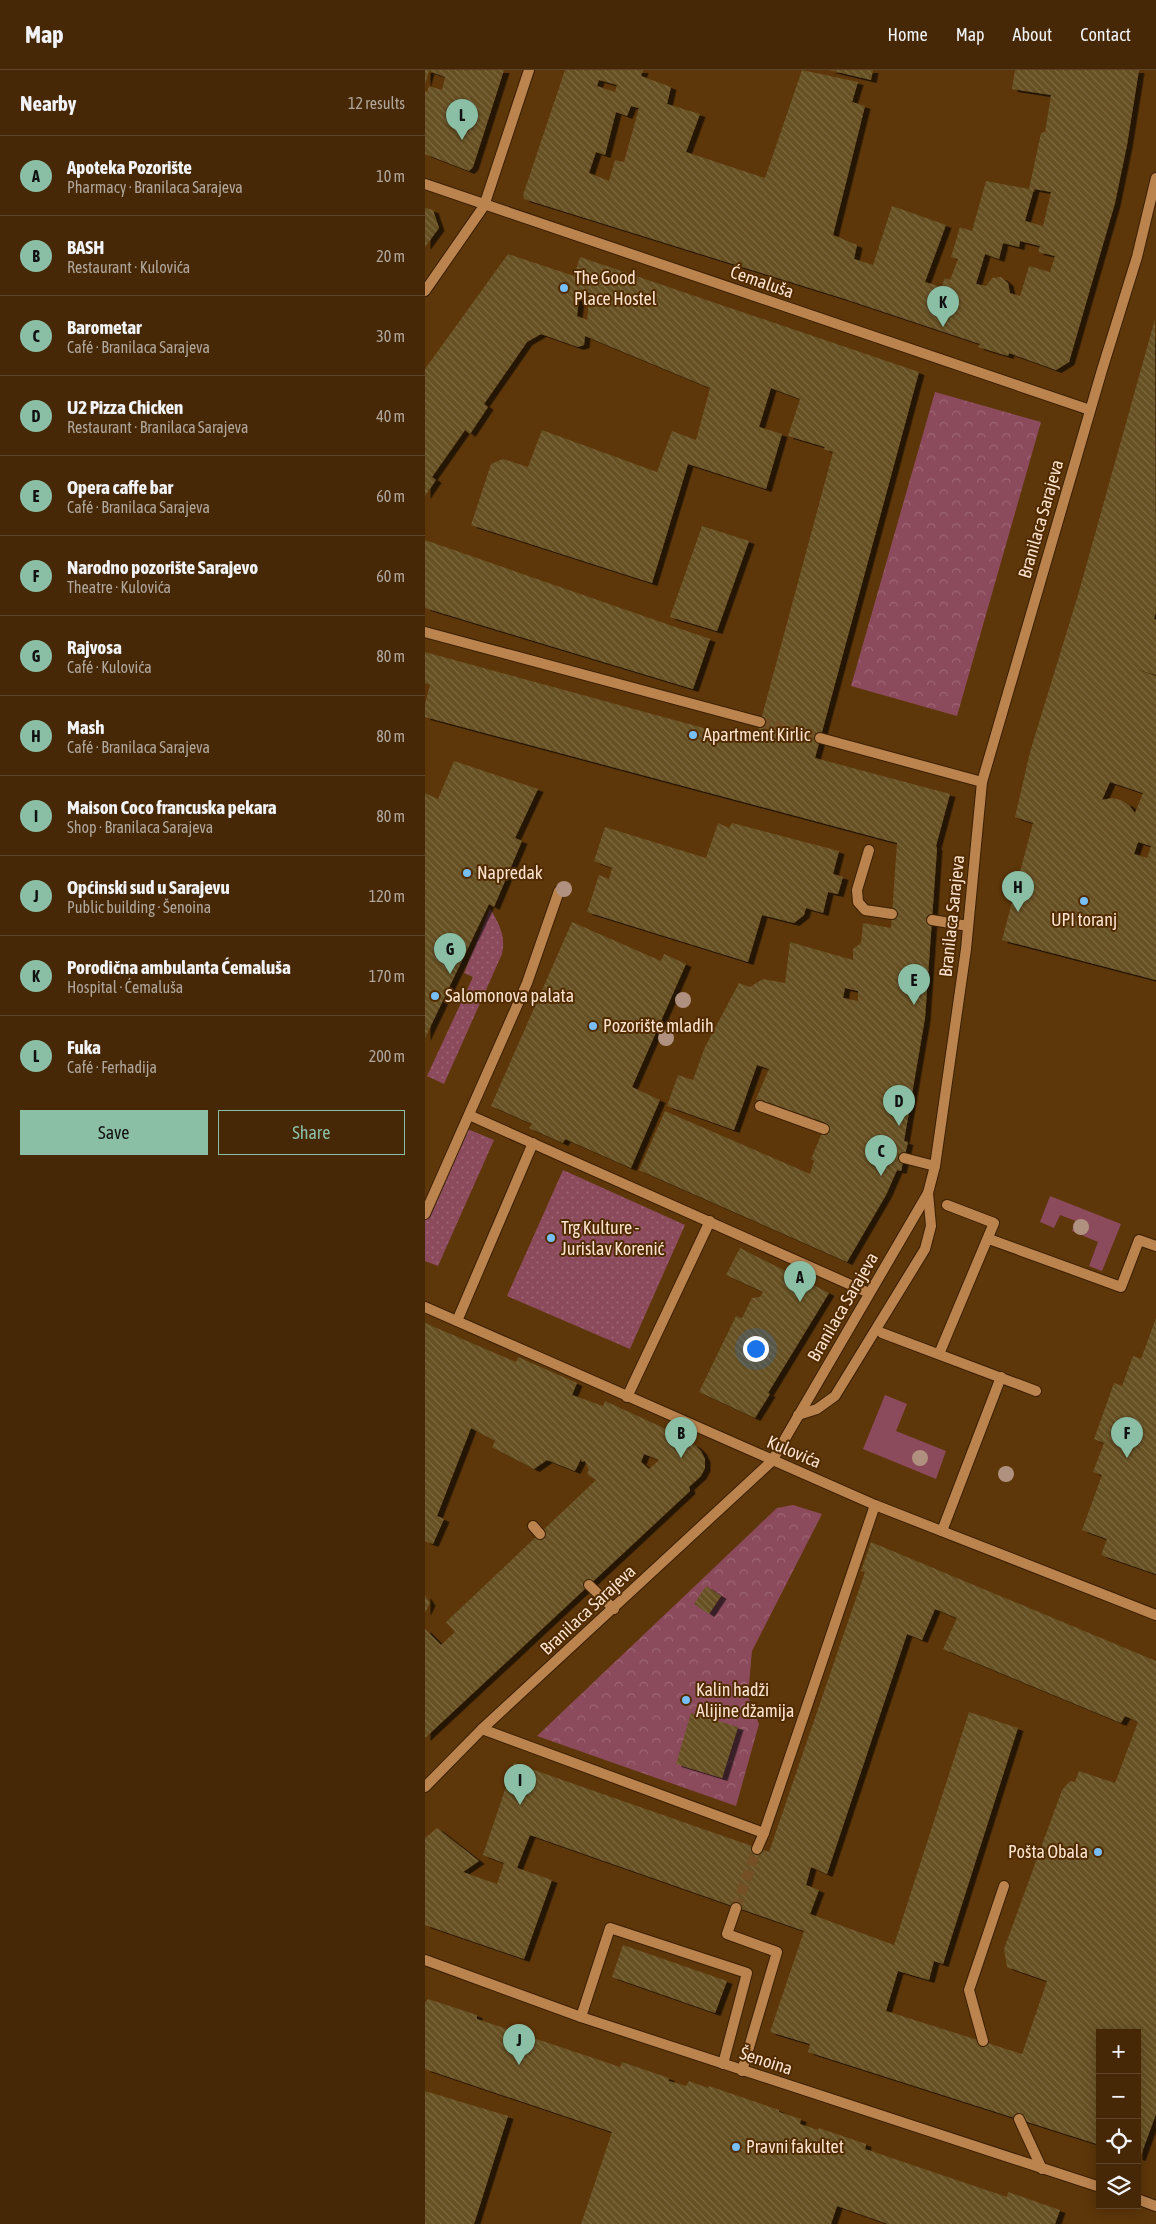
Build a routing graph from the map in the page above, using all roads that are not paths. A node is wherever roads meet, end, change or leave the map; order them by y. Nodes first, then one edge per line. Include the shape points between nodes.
1 (529, 70) edge
2 (1156, 178) edge
3 (425, 184) edge
4 (484, 206) junction
5 (425, 291) edge
6 (1090, 410) junction
7 (425, 632) edge
8 (761, 722) tunnel mouth
9 (820, 738) tunnel mouth
10 (982, 782) junction
11 (869, 850) dead end
12 (559, 891) dead end
13 (891, 914) dead end
14 (932, 920) dead end
15 (968, 926) junction
16 (760, 1106) dead end
17 (469, 1115) junction
18 (824, 1129) dead end
19 (533, 1143) junction
20 (905, 1158) dead end
21 (935, 1166) junction
22 (928, 1193) junction
23 (947, 1206) dead end
24 (425, 1214) edge
25 (710, 1222) junction
26 (989, 1239) junction
27 (1156, 1246) edge
28 (869, 1293) junction
29 (425, 1307) edge
30 (457, 1321) junction
31 (882, 1333) dead end
32 (939, 1354) junction
33 (1001, 1377) junction
34 (1036, 1391) dead end
35 (627, 1397) junction
36 (798, 1415) junction
37 (772, 1460) junction
38 (875, 1505) junction
39 (942, 1531) junction
40 (589, 1586) dead end
41 (614, 1609) junction
42 (1156, 1615) edge
43 (482, 1729) junction
44 (425, 1787) edge
45 (765, 1833) junction
46 (757, 1849) tunnel mouth
47 (1004, 1886) dead end
48 (736, 1908) tunnel mouth
49 (425, 1960) edge
50 (581, 2017) junction
51 (983, 2042) dead end
52 (723, 2064) junction
53 (742, 2071) junction
54 (1019, 2119) dead end
55 (1042, 2169) junction
56 (1096, 2186) edge
57 (1141, 2201) edge
58 (1156, 2206) edge

1 - 4 street
2 - 6 street, Branilaca Sarajeva via 1137,257
3 - 4 street, Ćemaluša
4 - 5 street
4 - 6 street, Ćemaluša
6 - 10 street, Branilaca Sarajeva
7 - 8 street
9 - 10 street
10 - 15 street, Branilaca Sarajeva
11 - 13 street via 857,890 858,902 865,910
12 - 17 street via 527,983
14 - 15 street
15 - 21 street, Branilaca Sarajeva
16 - 18 street
17 - 19 street
17 - 24 street
19 - 25 street
19 - 30 street
20 - 21 street
21 - 22 street, Branilaca Sarajeva
22 - 28 street, Branilaca Sarajeva
22 - 36 street via 931,1226 925,1249 835,1396 817,1409
23 - 26 street via 994,1223
25 - 28 street
25 - 35 street
26 - 27 street via 1121,1287 1139,1240
26 - 32 street
28 - 36 street, Branilaca Sarajeva
29 - 30 street, Kulovića
30 - 35 street, Kulovića
31 - 32 street
32 - 33 street
33 - 34 street
33 - 39 street
35 - 37 street, Kulovića
36 - 37 street, Branilaca Sarajeva
37 - 38 street, Kulovića
37 - 41 street, Branilaca Sarajeva
38 - 39 street, Kulovića
38 - 45 street
39 - 42 street, Kulovića
40 - 41 street
41 - 43 street, Branilaca Sarajeva
43 - 44 street, Branilaca Sarajeva
43 - 45 street
45 - 46 street
47 - 51 street via 969,1990
48 - 53 street via 727,1934 777,1952
49 - 50 street, Šenoina
50 - 52 street, Šenoina
50 - 52 street via 610,1928 747,1974
52 - 53 street, Šenoina
53 - 55 street, Šenoina
54 - 55 street
55 - 56 street, Šenoina
57 - 58 street

